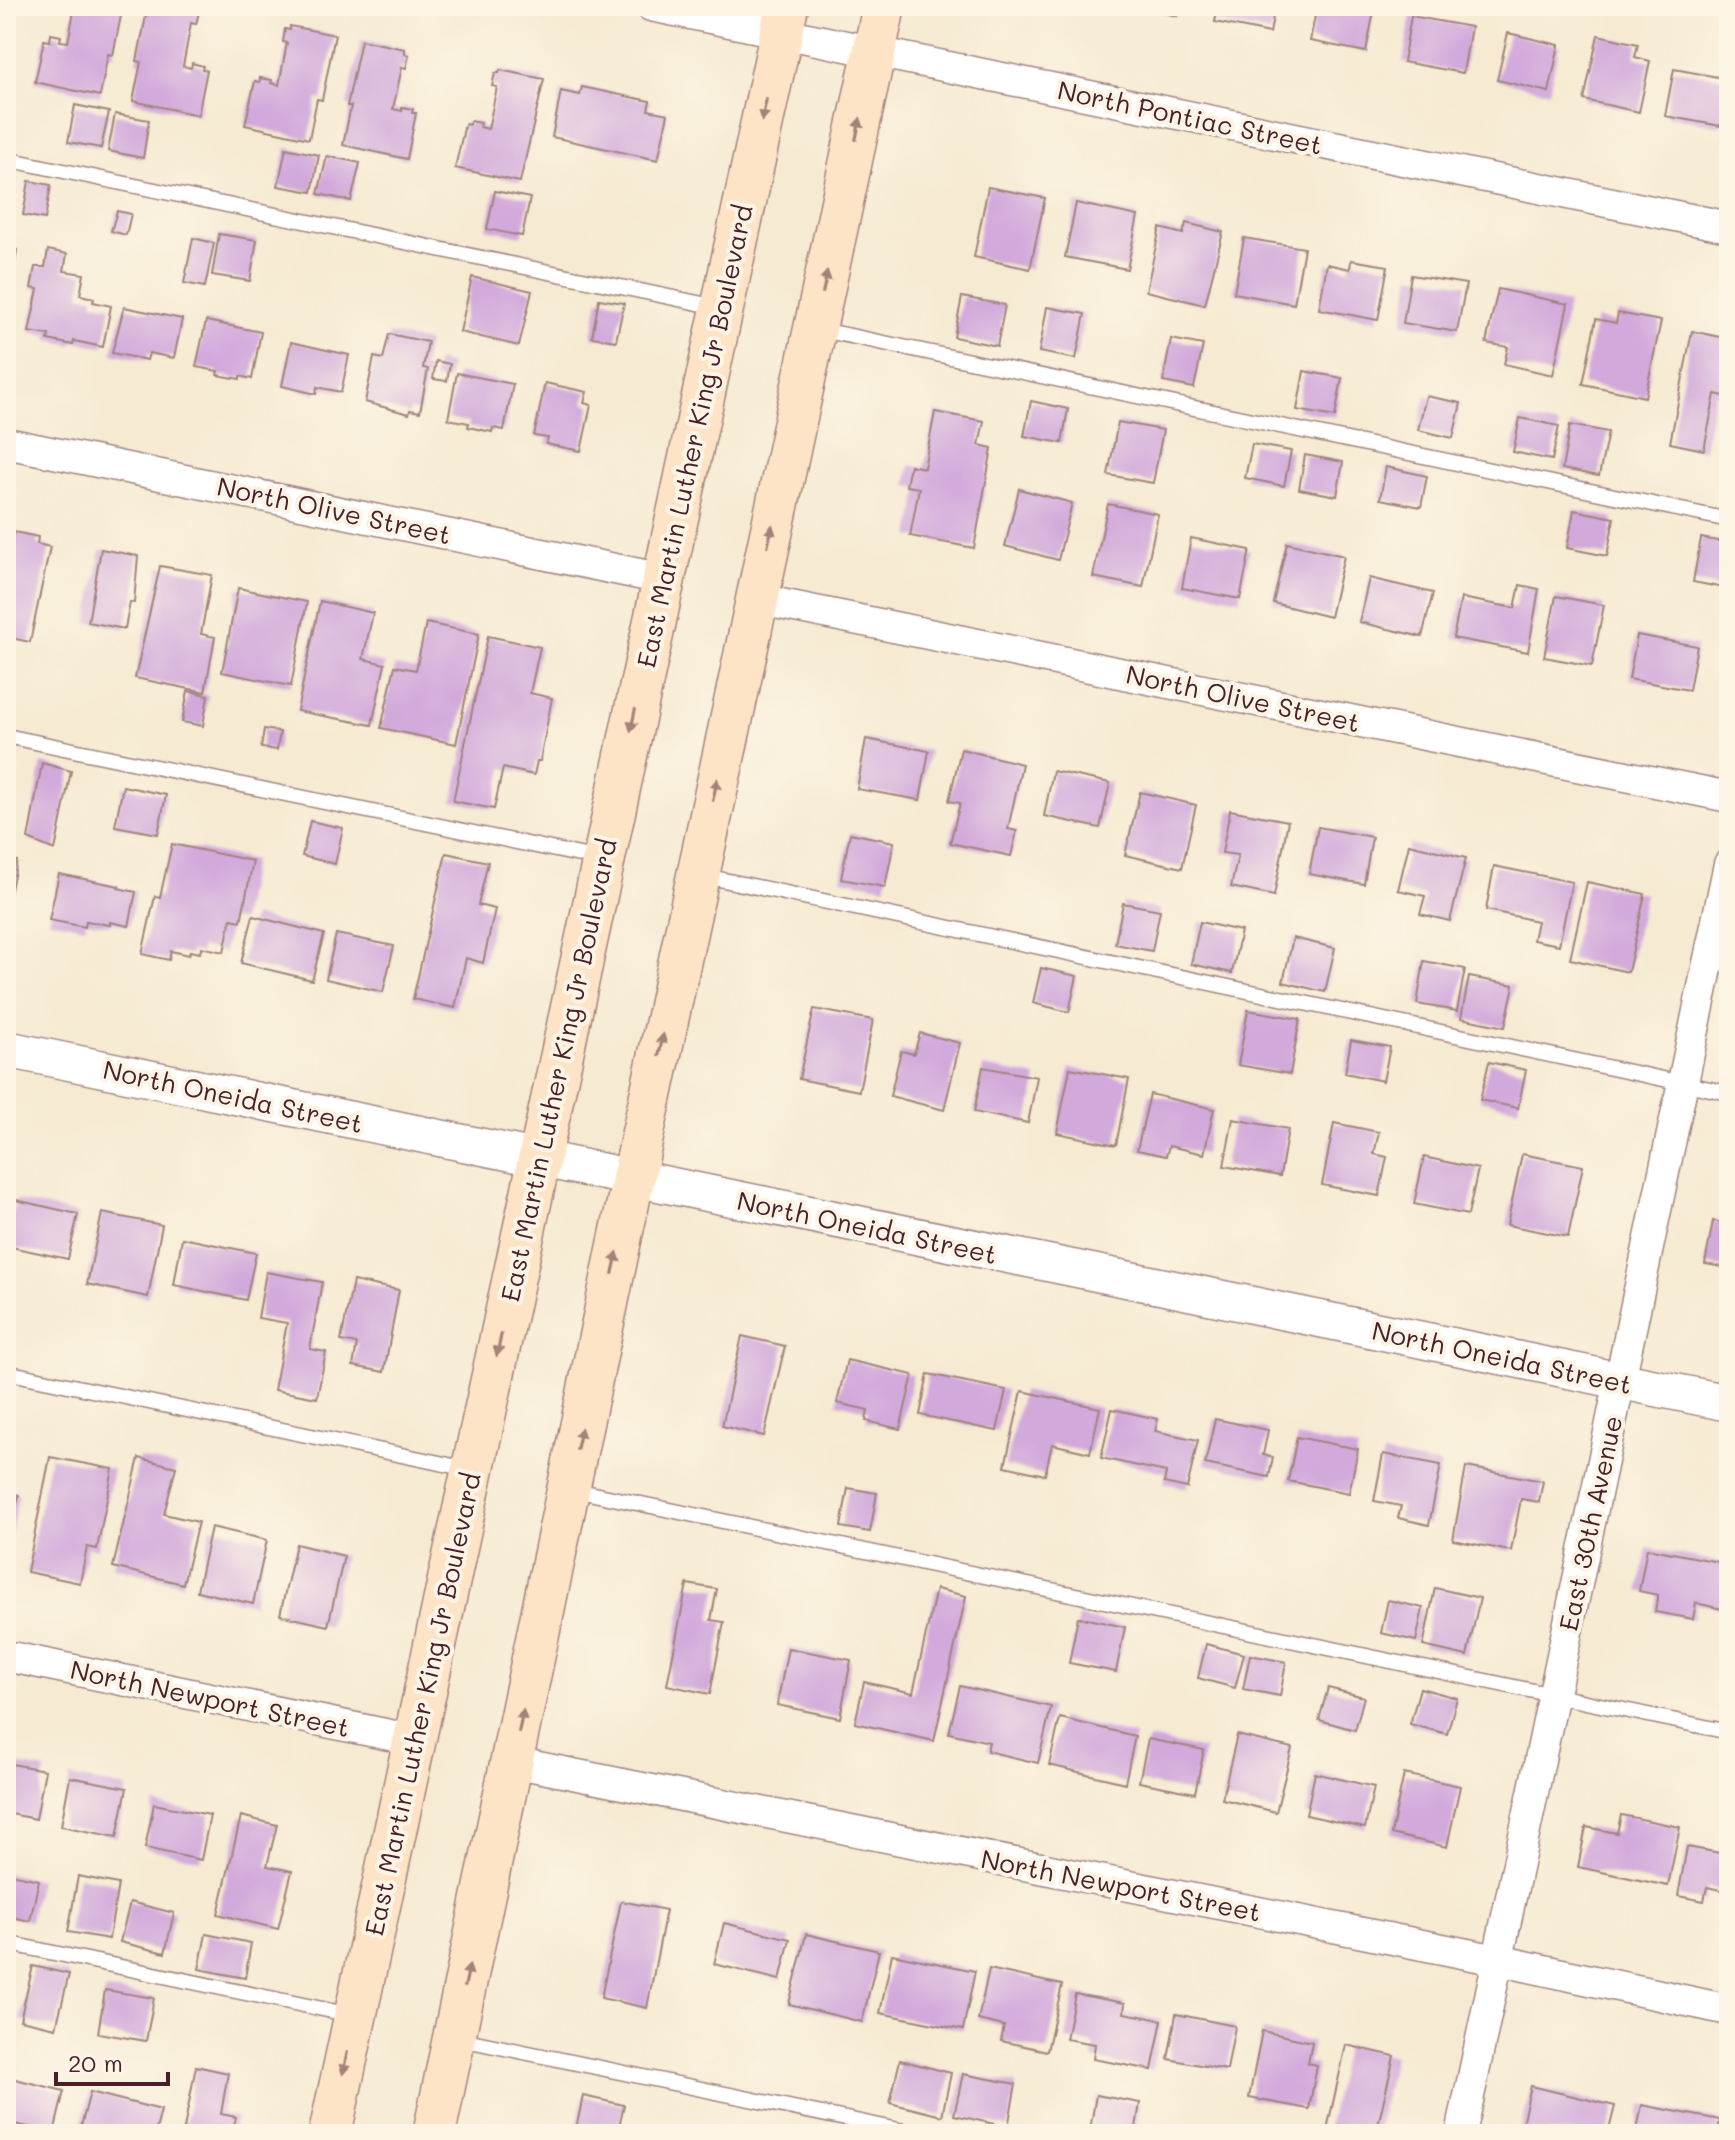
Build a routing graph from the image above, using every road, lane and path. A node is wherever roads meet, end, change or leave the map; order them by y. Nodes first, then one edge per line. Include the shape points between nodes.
1 (651, 6) edge
2 (884, 6) edge
3 (784, 20) edge
4 (874, 54) junction
5 (6, 159) edge
6 (1729, 227) edge
7 (721, 308) junction
8 (815, 328) junction
9 (6, 443) edge
10 (1729, 520) edge
11 (663, 579) junction
12 (756, 599) junction
13 (6, 736) edge
14 (1729, 797) edge
15 (603, 859) junction
16 (1729, 864) edge
17 (697, 874) junction
18 (6, 1049) edge
19 (1683, 1083) junction
20 (1729, 1093) edge
21 (539, 1159) junction
22 (633, 1179) junction
23 (6, 1372) edge
24 (1620, 1381) junction
25 (1729, 1403) edge
26 (473, 1470) junction
27 (569, 1489) junction
28 (6, 1656) edge
29 (1554, 1695) junction
30 (1729, 1732) edge
31 (414, 1740) junction
32 (513, 1762) junction
33 (6, 1943) edge
34 (1497, 1960) junction
35 (1729, 2010) edge
36 (355, 2016) junction
37 (454, 2038) junction
38 (330, 2134) edge
39 (434, 2134) edge
40 (918, 2134) edge
41 (1461, 2134) edge

1 - 3 street, North Pontiac Street
2 - 4 main road
3 - 4 street, North Pontiac Street
3 -> 7 main road, East Martin Luther King Jr Boulevard
4 - 6 street, North Pontiac Street
8 -> 4 main road
5 - 7 lane
7 - 11 main road, East Martin Luther King Jr Boulevard
8 - 10 lane
12 -> 8 main road
9 - 11 street, North Olive Street
11 -> 15 main road, East Martin Luther King Jr Boulevard
12 - 14 street, North Olive Street
17 -> 12 main road
13 - 15 lane
15 - 21 main road, East Martin Luther King Jr Boulevard
16 - 19 street, East 30th Avenue
17 - 19 lane
22 -> 17 main road
18 - 21 street, North Oneida Street
19 - 20 lane
19 - 24 street, East 30th Avenue
21 - 22 street, North Oneida Street
21 -> 26 main road, East Martin Luther King Jr Boulevard
22 - 24 street, North Oneida Street
27 -> 22 main road
23 - 26 lane
24 - 25 street, North Oneida Street
24 - 29 street, East 30th Avenue
26 - 31 main road, East Martin Luther King Jr Boulevard
27 - 29 lane
32 -> 27 main road
28 - 31 street, North Newport Street
29 - 30 lane
29 - 34 street, East 30th Avenue
31 - 36 main road, East Martin Luther King Jr Boulevard
32 - 34 street, North Newport Street
37 -> 32 main road
33 - 36 lane
34 - 35 street, North Newport Street
34 - 41 street, East 30th Avenue
36 -> 38 main road, East Martin Luther King Jr Boulevard
37 - 39 main road
37 - 40 lane

